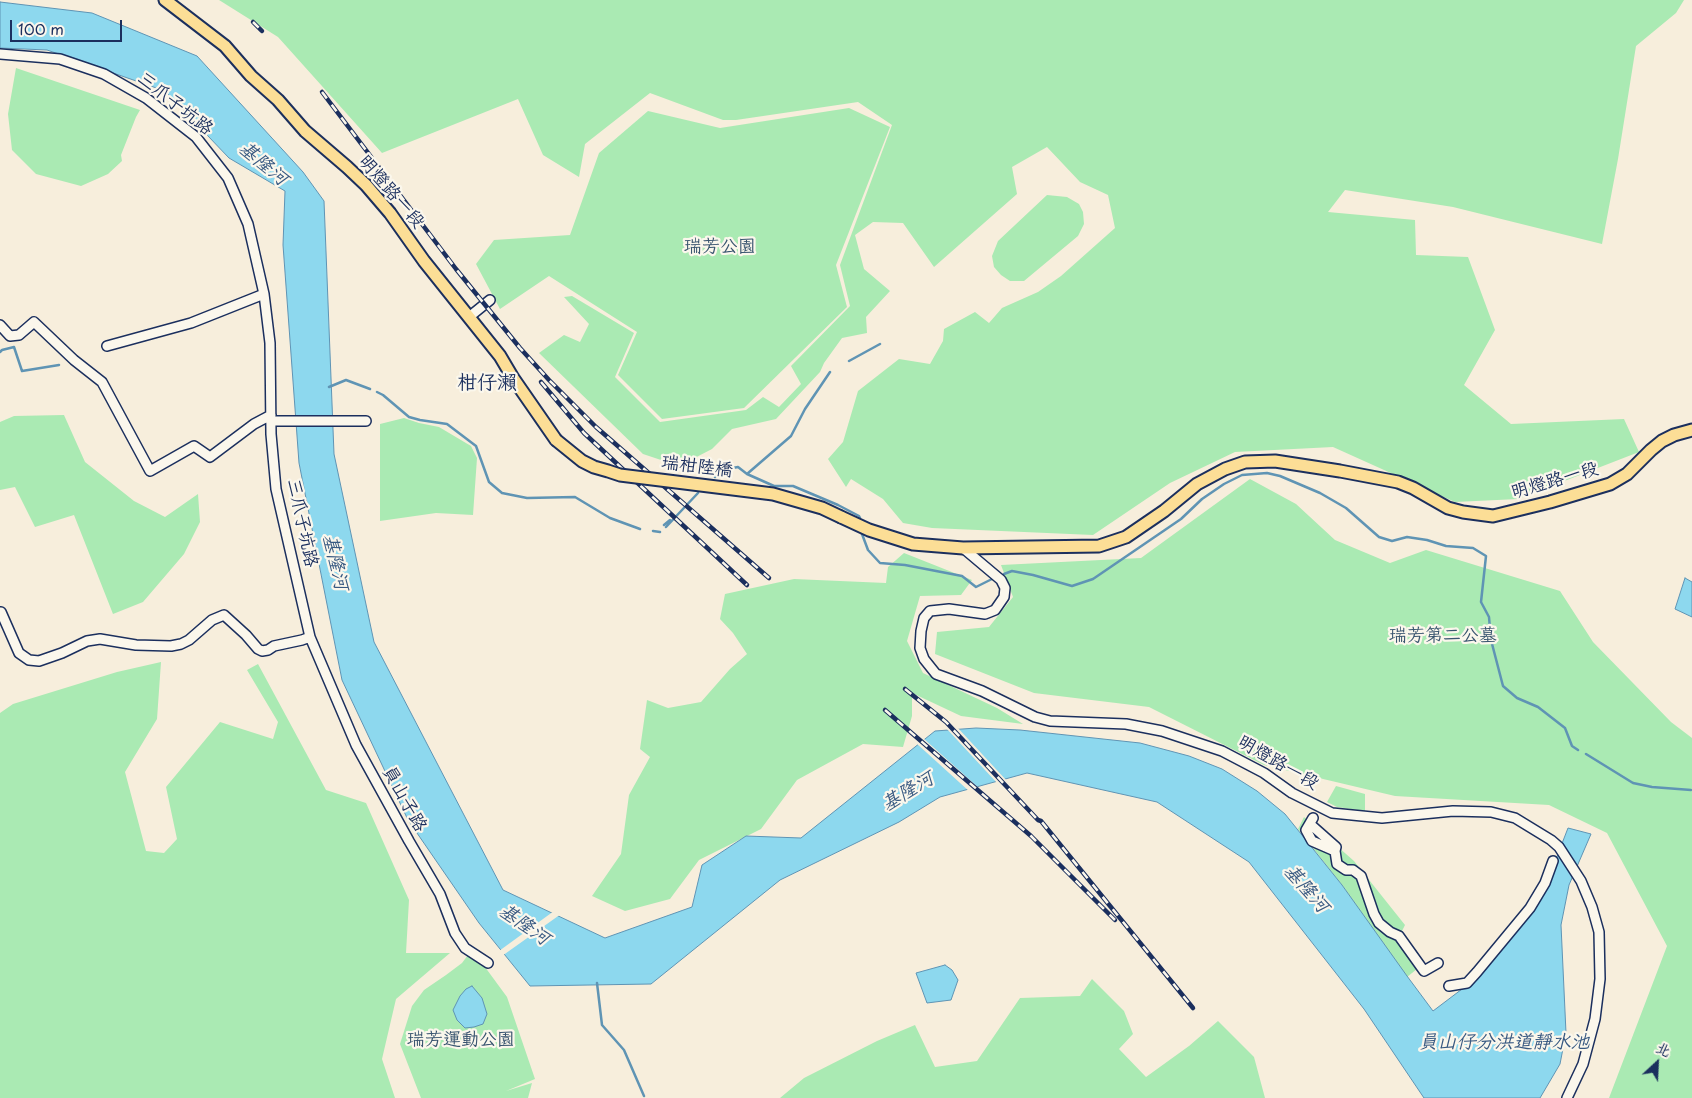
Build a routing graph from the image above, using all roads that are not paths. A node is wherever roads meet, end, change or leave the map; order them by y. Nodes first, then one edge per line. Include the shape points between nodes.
1 (165, 0) edge
2 (0, 54) edge
3 (264, 294) junction
4 (490, 300) dead end
5 (469, 317) junction
6 (0, 325) edge
7 (107, 346) dead end
8 (500, 356) junction
9 (273, 418) junction
10 (366, 422) dead end
11 (1692, 430) edge
12 (556, 440) joint
13 (688, 479) dead end
14 (688, 489) dead end
15 (841, 517) joint
16 (963, 548) junction
17 (1, 612) edge
18 (310, 637) junction
19 (1312, 821) dead end
20 (1553, 861) dead end
21 (1438, 963) dead end
22 (488, 964) dead end
23 (1449, 986) dead end
24 (1567, 1098) edge

1 - 5 main road, 明燈路一段 via 225,46 305,132 366,185
2 - 3 street, 三爪子坑路 via 60,59 104,74 146,98 202,142 228,178 248,224
3 - 7 street via 191,323
3 - 9 street, 三爪子坑路
4 - 5 street
5 - 8 main road, 明燈路一段
6 - 9 street via 10,336 19,335 34,322 102,382 150,471 194,446 210,456 254,424
8 - 8 street via 519,396 548,438 579,465 610,478 598,463 561,437
8 - 12 main road, 明燈路一段
9 - 10 street
9 - 18 street, 三爪子坑路 via 271,434 276,489
11 - 16 main road, 明燈路一段 via 1662,441 1627,474 1610,484 1493,516 1448,508 1413,488 1385,479 1292,463 1245,462 1225,468 1197,484 1126,536 1099,546
12 - 15 main road, 瑞柑陸橋, bridge via 594,467 620,475 773,494
13 - 14 street
15 - 16 main road, 明燈路一段 via 913,544
16 - 24 street, 明燈路一段 via 1001,580 1005,588 1004,597 995,610 985,614 949,608 930,611 924,618 920,648 936,674 982,690 1035,717 1050,721 1126,724 1162,731 1222,751 1332,813 1382,818 1453,811 1491,812 1515,818 1559,847 1581,880 1599,932 1600,979 1595,1019 1583,1064
17 - 18 street via 20,653 29,660 39,661 87,641 100,639 136,645 181,644 212,620 224,615 262,651
18 - 22 street, 員山子路 via 356,745 440,894 455,934 465,948
19 - 21 street via 1306,830 1312,841 1335,851 1337,864 1361,876 1379,923 1399,936 1424,971
20 - 23 street via 1530,908 1478,972 1467,983

